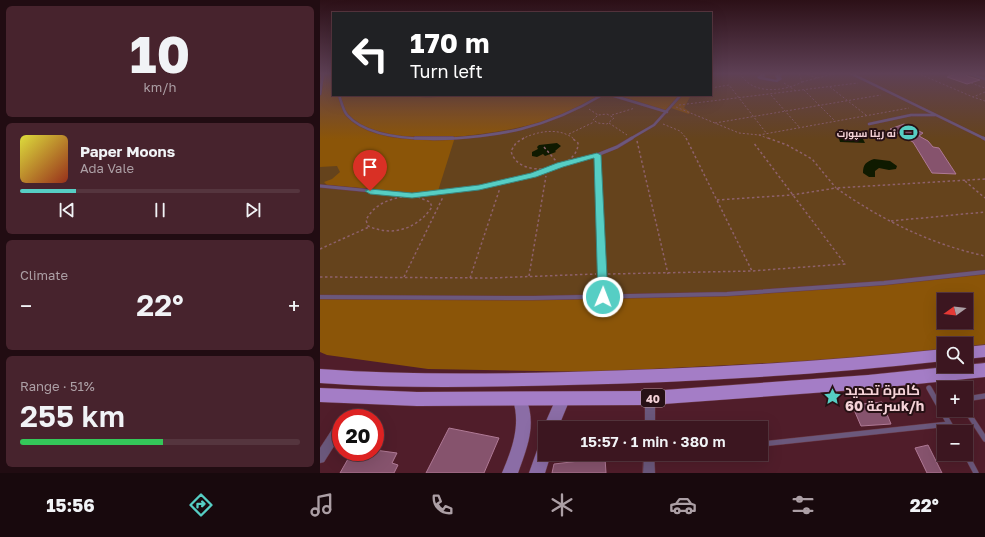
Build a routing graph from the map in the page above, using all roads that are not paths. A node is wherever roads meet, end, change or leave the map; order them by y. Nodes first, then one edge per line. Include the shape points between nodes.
1 (896, 95) edge
2 (339, 96) edge
3 (600, 96) edge
4 (614, 96) edge
5 (680, 96) edge
6 (667, 112) junction
7 (936, 115) junction
8 (869, 124) dead end
9 (985, 139) edge
10 (597, 155) junction
11 (320, 186) edge
12 (985, 272) edge
13 (603, 297) junction
14 (320, 298) edge
15 (985, 351) edge
16 (973, 352) edge
17 (937, 356) edge
18 (985, 370) edge
19 (320, 376) edge
20 (929, 388) dead end
21 (320, 395) edge
22 (982, 397) edge
23 (650, 398) junction
24 (563, 399) junction
25 (520, 400) junction
26 (985, 400) edge
27 (971, 417) edge
28 (553, 421) edge
29 (650, 421) edge
30 (949, 424) joint
31 (985, 439) edge
32 (332, 440) edge
33 (768, 443) edge
34 (320, 458) edge
35 (541, 461) edge
36 (649, 461) edge
37 (970, 461) edge
38 (510, 473) edge
39 (537, 473) edge
40 (649, 473) edge
41 (976, 473) edge

1 - 7 lane
2 - 3 lane via 339,106 347,116 361,126 385,134 445,139 512,131 554,119
4 - 6 lane
5 - 6 lane
6 - 10 lane via 636,136
7 - 8 lane via 911,115
7 - 9 lane
10 - 11 lane via 502,182 446,192 412,195
10 - 13 lane
12 - 13 lane via 884,283 727,294
13 - 14 lane
15 - 16 main road
17 - 19 main road, 40 via 767,371 649,377 424,382
18 - 23 main road, 40 via 868,382
20 - 30 lane
21 - 25 main road, 40 via 418,400
22 - 26 lane
23 - 24 main road, 40
23 - 29 street
24 - 25 main road, 40
24 - 28 street
25 - 38 street via 524,414 524,431
27 - 31 lane
30 - 33 lane
32 - 34 street
35 - 39 street
36 - 40 street
37 - 41 lane

